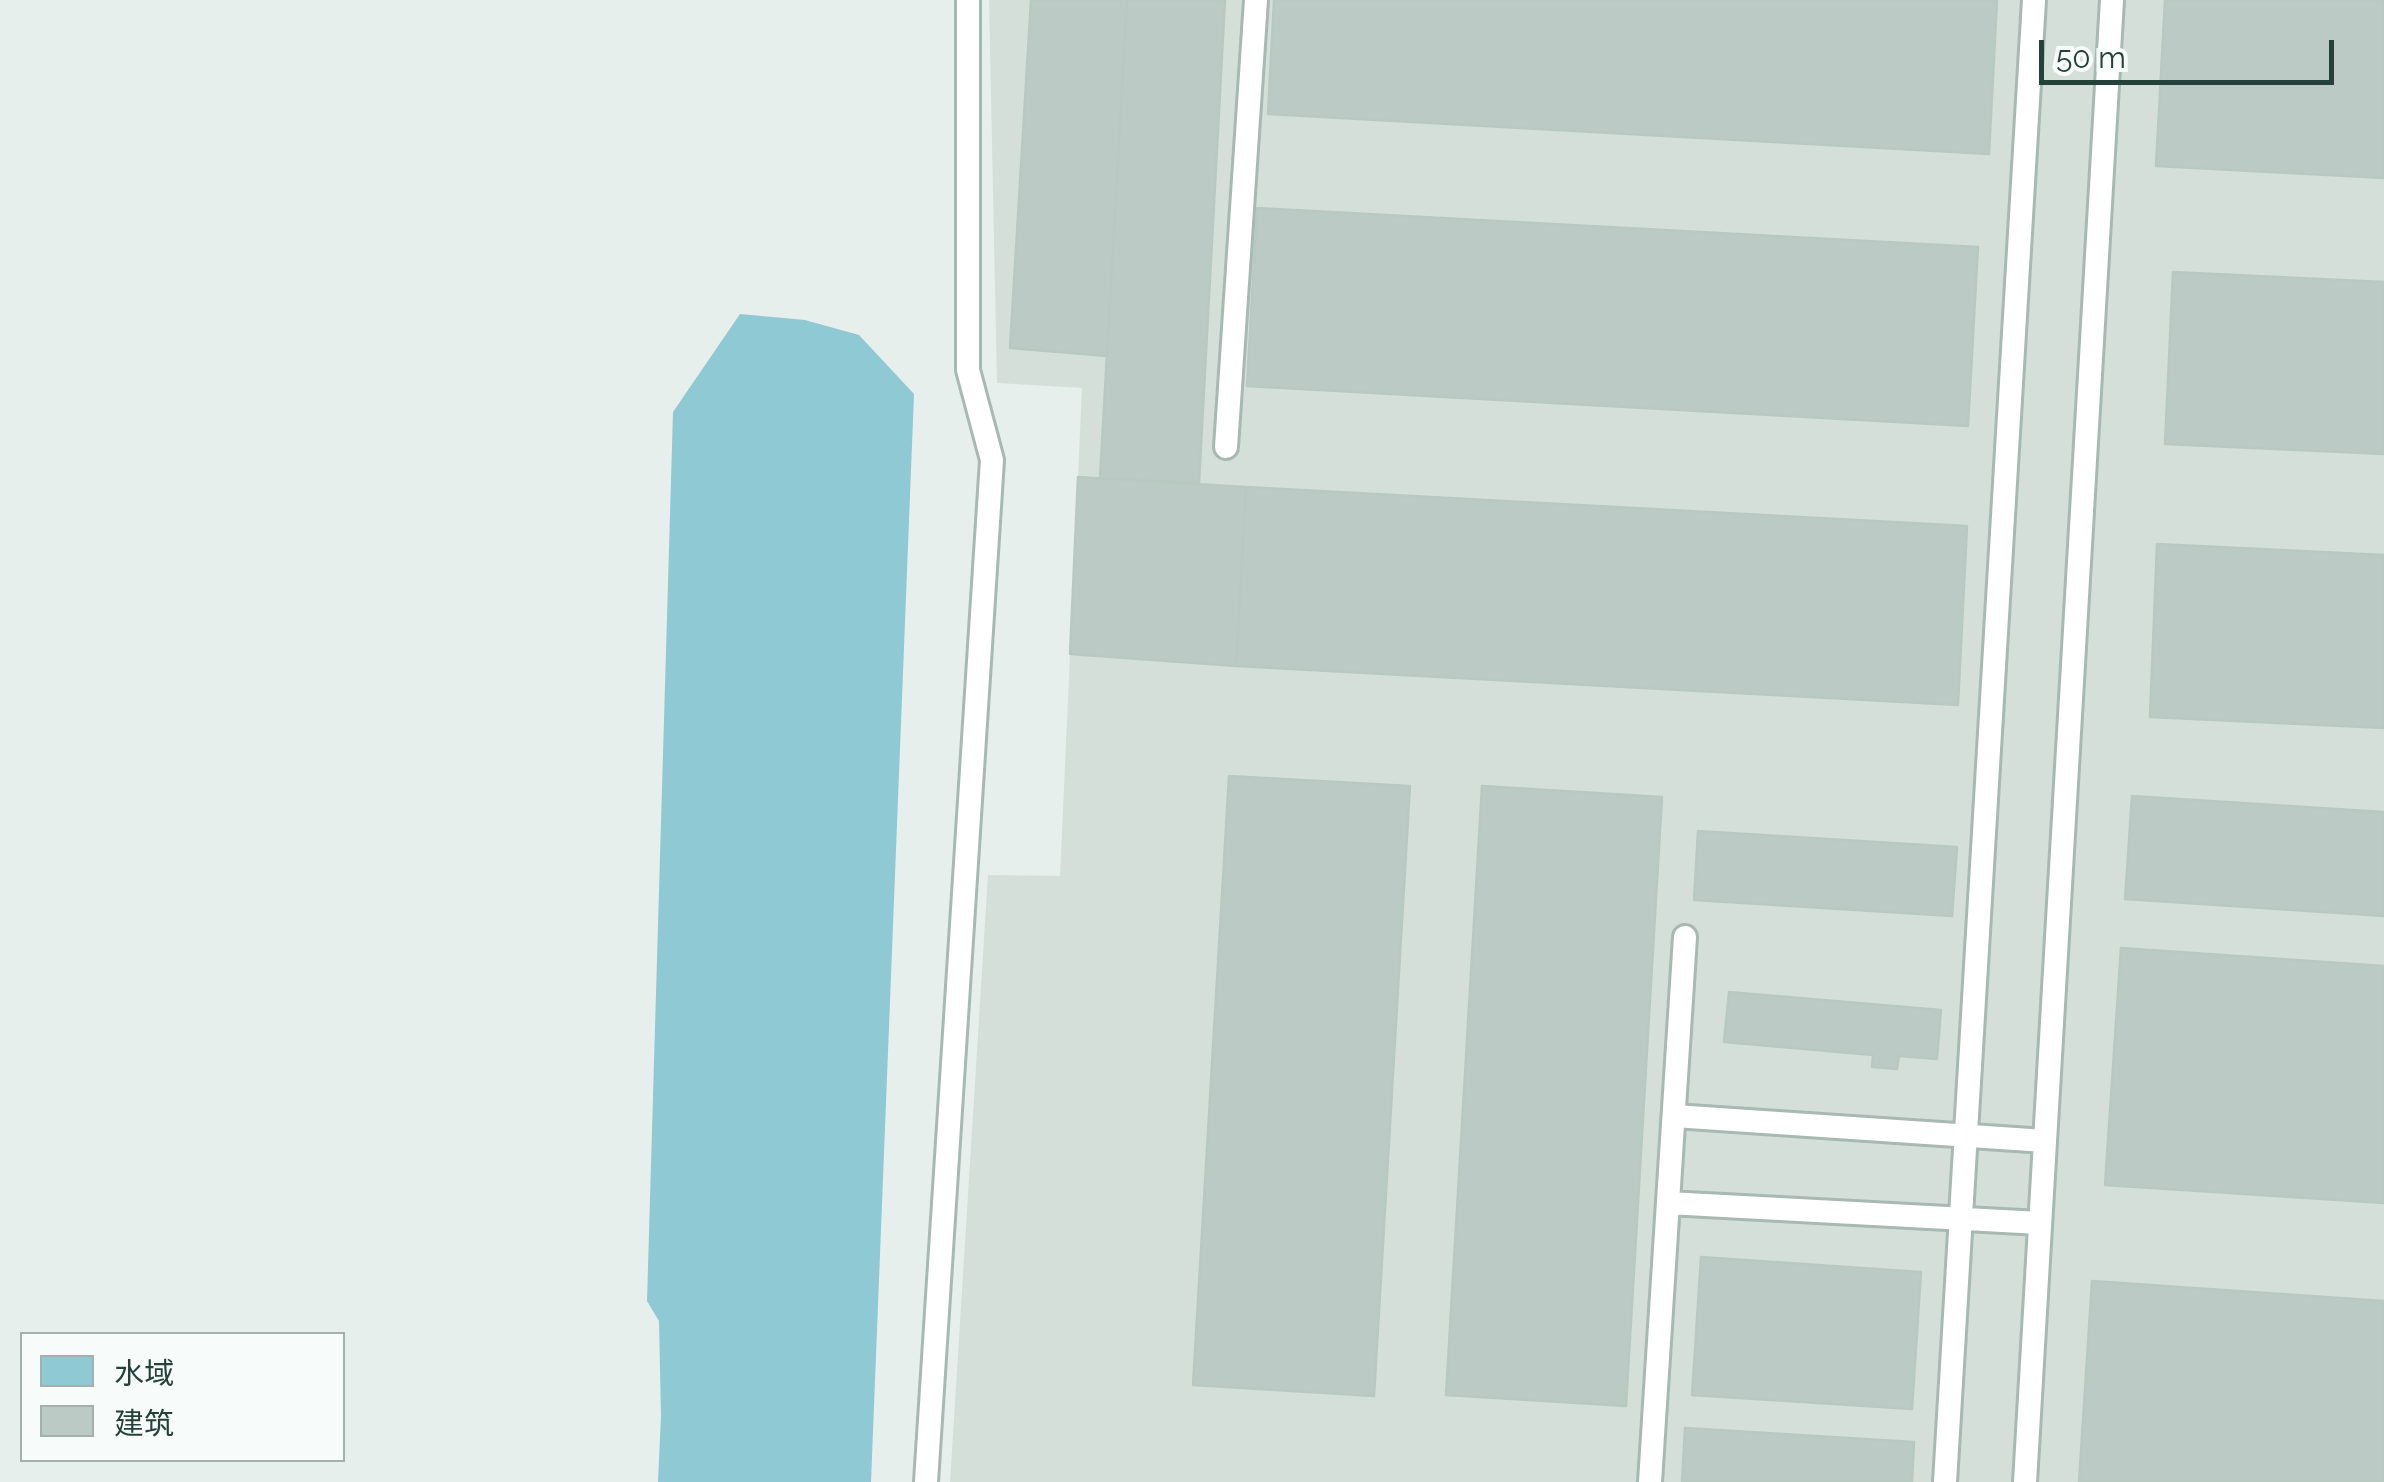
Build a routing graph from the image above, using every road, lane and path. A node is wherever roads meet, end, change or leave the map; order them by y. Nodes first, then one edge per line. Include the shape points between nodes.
1 (968, 0) edge
2 (1256, 0) edge
3 (2034, 0) edge
4 (2112, 0) edge
5 (1226, 447) dead end
6 (1685, 937) dead end
7 (1674, 1116) junction
8 (1966, 1135) junction
9 (2045, 1140) junction
10 (1668, 1203) junction
11 (1960, 1218) junction
12 (2040, 1223) junction
13 (926, 1482) edge
14 (1650, 1482) edge
15 (1945, 1482) edge
16 (2024, 1482) edge

1 - 13 lane via 968,370 992,460
2 - 5 lane
3 - 8 lane
4 - 9 lane
6 - 7 lane
7 - 8 lane
7 - 10 lane
8 - 9 lane
8 - 11 lane
9 - 12 lane
10 - 11 lane
10 - 14 lane
11 - 12 lane
11 - 15 lane
12 - 16 lane

